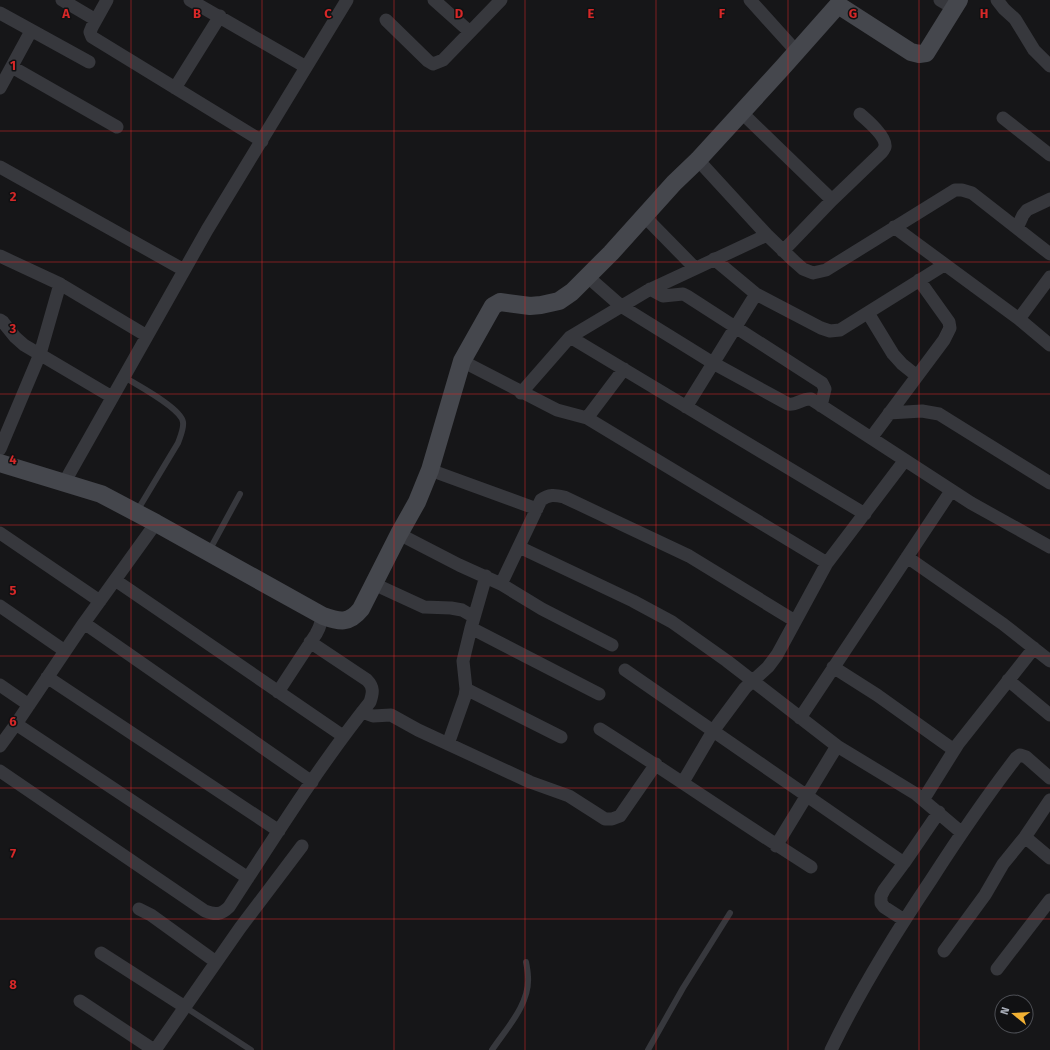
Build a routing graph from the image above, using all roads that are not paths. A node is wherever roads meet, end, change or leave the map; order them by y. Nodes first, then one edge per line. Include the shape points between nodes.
1 (62, 0) edge
2 (107, 0) edge
3 (190, 0) edge
4 (347, 0) edge
5 (434, 0) edge
6 (501, 0) edge
7 (750, 0) edge
8 (997, 0) edge
9 (840, 2) edge
10 (951, 3) edge
11 (0, 13) edge
12 (220, 16) junction
13 (96, 20) junction
14 (386, 20) dead end
15 (31, 31) junction
16 (470, 32) junction
17 (797, 52) junction
18 (89, 62) dead end
19 (1050, 66) edge
20 (306, 67) junction
21 (6, 72) edge
22 (0, 88) edge
23 (175, 88) junction
24 (741, 112) junction
25 (860, 114) dead end
26 (1003, 118) dead end
27 (117, 127) dead end
28 (262, 140) junction
29 (1050, 155) edge
30 (698, 160) junction
31 (0, 167) edge
32 (1050, 199) edge
33 (832, 200) junction
34 (644, 216) junction
35 (894, 227) junction
36 (1017, 228) junction
37 (767, 235) junction
38 (783, 251) junction
39 (1050, 254) edge
40 (0, 256) edge
41 (714, 259) junction
42 (944, 265) junction
43 (695, 268) junction
44 (184, 270) junction
45 (588, 277) junction
46 (1050, 277) edge
47 (919, 280) junction
48 (60, 284) junction
49 (650, 289) junction
50 (756, 294) junction
51 (621, 306) junction
52 (868, 313) junction
53 (0, 320) edge
54 (1019, 320) junction
55 (736, 327) junction
56 (147, 336) junction
57 (570, 337) junction
58 (1050, 345) edge
59 (40, 354) junction
60 (462, 361) junction
61 (713, 363) junction
62 (624, 369) junction
63 (917, 376) junction
64 (124, 377) junction
65 (521, 393) junction
66 (112, 397) junction
67 (821, 406) junction
68 (686, 407) junction
69 (889, 413) junction
70 (587, 418) junction
71 (871, 438) junction
72 (0, 449) edge
73 (906, 460) junction
74 (0, 463) edge
75 (430, 470) junction
76 (64, 483) junction
77 (1050, 483) edge
78 (951, 491) junction
79 (240, 494) dead end
80 (537, 509) junction
81 (136, 513) junction
82 (865, 514) junction
83 (156, 524) junction
84 (0, 533) edge
85 (398, 534) junction
86 (1050, 546) edge
87 (520, 547) junction
88 (208, 552) junction
89 (907, 556) junction
90 (827, 563) junction
91 (486, 576) junction
92 (115, 580) junction
93 (374, 584) junction
94 (501, 584) junction
95 (100, 601) junction
96 (0, 606) edge
97 (323, 616) junction
98 (796, 621) junction
99 (472, 622) junction
100 (84, 624) junction
101 (310, 642) junction
102 (612, 645) dead end
103 (1034, 648) junction
104 (65, 651) junction
105 (1050, 661) edge
106 (833, 667) junction
107 (625, 670) dead end
108 (47, 677) junction
109 (1008, 680) junction
110 (751, 681) junction
111 (0, 685) edge
112 (466, 689) junction
113 (278, 692) junction
114 (599, 694) dead end
115 (29, 705) junction
116 (362, 712) junction
117 (1050, 715) edge
118 (800, 718) junction
119 (16, 724) junction
120 (600, 729) dead end
121 (713, 731) junction
122 (342, 736) junction
123 (561, 737) dead end
124 (448, 744) junction
125 (0, 746) edge
126 (837, 746) junction
127 (954, 750) junction
128 (656, 764) junction
129 (0, 771) edge
130 (1050, 778) edge
131 (312, 782) junction
132 (683, 782) junction
133 (806, 795) junction
134 (924, 800) junction
135 (1050, 800) edge
136 (938, 812) junction
137 (279, 831) junction
138 (962, 832) junction
139 (1025, 837) junction
140 (302, 846) dead end
141 (776, 846) junction
142 (1050, 858) edge
143 (904, 864) junction
144 (811, 867) dead end
145 (248, 878) junction
146 (1050, 900) edge
147 (139, 909) dead end
148 (730, 913) dead end
149 (904, 920) junction
150 (944, 951) dead end
151 (101, 953) dead end
152 (216, 962) junction
153 (526, 962) dead end
154 (997, 969) dead end
155 (80, 1001) dead end
156 (185, 1007) junction
157 (154, 1050) edge
158 (251, 1050) edge
159 (492, 1050) edge
160 (648, 1050) edge
161 (831, 1050) edge

1 - 13 street
2 - 13 street
3 - 12 street
4 - 20 street
5 - 16 street
6 - 16 street
7 - 17 street
8 - 19 street via 1015,19 1034,50
9 - 10 street via 911,52 919,54 926,53
9 - 17 street
11 - 15 street
12 - 20 street
12 - 23 street
13 - 23 street via 90,32 92,37
14 - 16 street via 433,64 443,60
15 - 18 street
15 - 21 street
17 - 24 street
20 - 28 street
21 - 22 street
21 - 27 street
23 - 28 street
24 - 30 street
24 - 33 street
25 - 33 street via 881,135 885,147
26 - 29 street
28 - 44 street
30 - 34 street
30 - 37 street
31 - 44 street
32 - 36 street via 1027,210
33 - 38 street
34 - 43 street
34 - 45 street
35 - 36 street via 955,190 962,190 972,193
35 - 38 street via 826,270 813,272 803,269
35 - 42 street
36 - 39 street
37 - 38 street
37 - 41 street
40 - 48 street
41 - 43 street
41 - 50 street
42 - 47 street
42 - 54 street
43 - 49 street
44 - 56 street
45 - 51 street
45 - 60 street via 559,301 535,306 500,302 493,306
46 - 54 street
47 - 52 street
47 - 63 street via 949,322 950,328
48 - 56 street
48 - 59 street
49 - 51 street
49 - 55 street via 663,296 687,296
50 - 52 street via 830,331 840,330
50 - 55 street
51 - 57 street
51 - 61 street
52 - 63 street via 893,354
53 - 59 street via 24,345
54 - 58 street
55 - 61 street
55 - 67 street via 822,383 825,389
56 - 64 street
57 - 62 street
57 - 65 street
59 - 66 street
59 - 72 street
60 - 65 street
60 - 75 street
61 - 67 street via 788,404 805,398
61 - 68 street
62 - 68 street
62 - 70 street
63 - 69 street
64 - 66 street
64 - 81 lane via 172,407 181,415 183,423 178,443
65 - 70 street via 557,410
66 - 76 street
67 - 71 street
68 - 82 street
69 - 71 street
69 - 77 street via 922,411 939,414
70 - 90 street
71 - 73 street
73 - 78 street
73 - 82 street
74 - 76 street
75 - 80 street
75 - 85 street via 417,502
76 - 81 street via 101,494
78 - 86 street via 1008,525
78 - 89 street
79 - 88 lane
80 - 87 street
80 - 98 street via 546,496 564,497 689,556
81 - 83 street
82 - 90 street
83 - 88 street
83 - 92 street
84 - 95 street
85 - 91 street
85 - 93 street
87 - 94 street
87 - 110 street via 652,610 727,661
88 - 97 street
89 - 103 street
89 - 106 street
90 - 98 street
91 - 94 street
91 - 99 street
92 - 95 street
92 - 113 street
93 - 97 street via 356,616 342,621
93 - 99 street via 424,607 462,610
94 - 102 street via 542,609
95 - 100 street
96 - 104 street
97 - 101 street via 320,628
98 - 110 street via 768,667
99 - 112 street via 463,661
99 - 114 street
100 - 104 street
100 - 131 street
101 - 113 street
101 - 116 street via 371,685 373,689 370,702
103 - 105 street
103 - 109 street
104 - 108 street
106 - 118 street
106 - 127 street
107 - 121 street
108 - 115 street
108 - 137 street
109 - 117 street
109 - 127 street
110 - 118 street
110 - 121 street
111 - 115 street
112 - 123 street
112 - 124 street
113 - 122 street
115 - 119 street
116 - 122 street
116 - 124 street via 373,716 391,715
118 - 126 street
119 - 125 street
119 - 145 street
120 - 128 street
121 - 132 street
121 - 133 street
122 - 131 street
124 - 128 street via 530,782 569,796 605,819 620,816
126 - 133 street
126 - 134 street
127 - 134 street
128 - 132 street
129 - 145 street via 212,914 224,913
130 - 138 street via 1026,757 1020,755
131 - 137 street
132 - 141 street
133 - 141 street
133 - 143 street
134 - 136 street
135 - 139 street
136 - 138 street
136 - 143 street
137 - 145 street
138 - 149 street
139 - 142 street
139 - 150 street via 1003,864 985,895
140 - 152 street
141 - 144 street
143 - 149 street via 884,890 881,903
146 - 154 street
147 - 152 street
148 - 160 lane
149 - 161 street via 861,992
151 - 156 street
152 - 156 street
153 - 159 lane via 529,979 525,997 519,1011
155 - 157 street
156 - 157 street
156 - 158 lane

